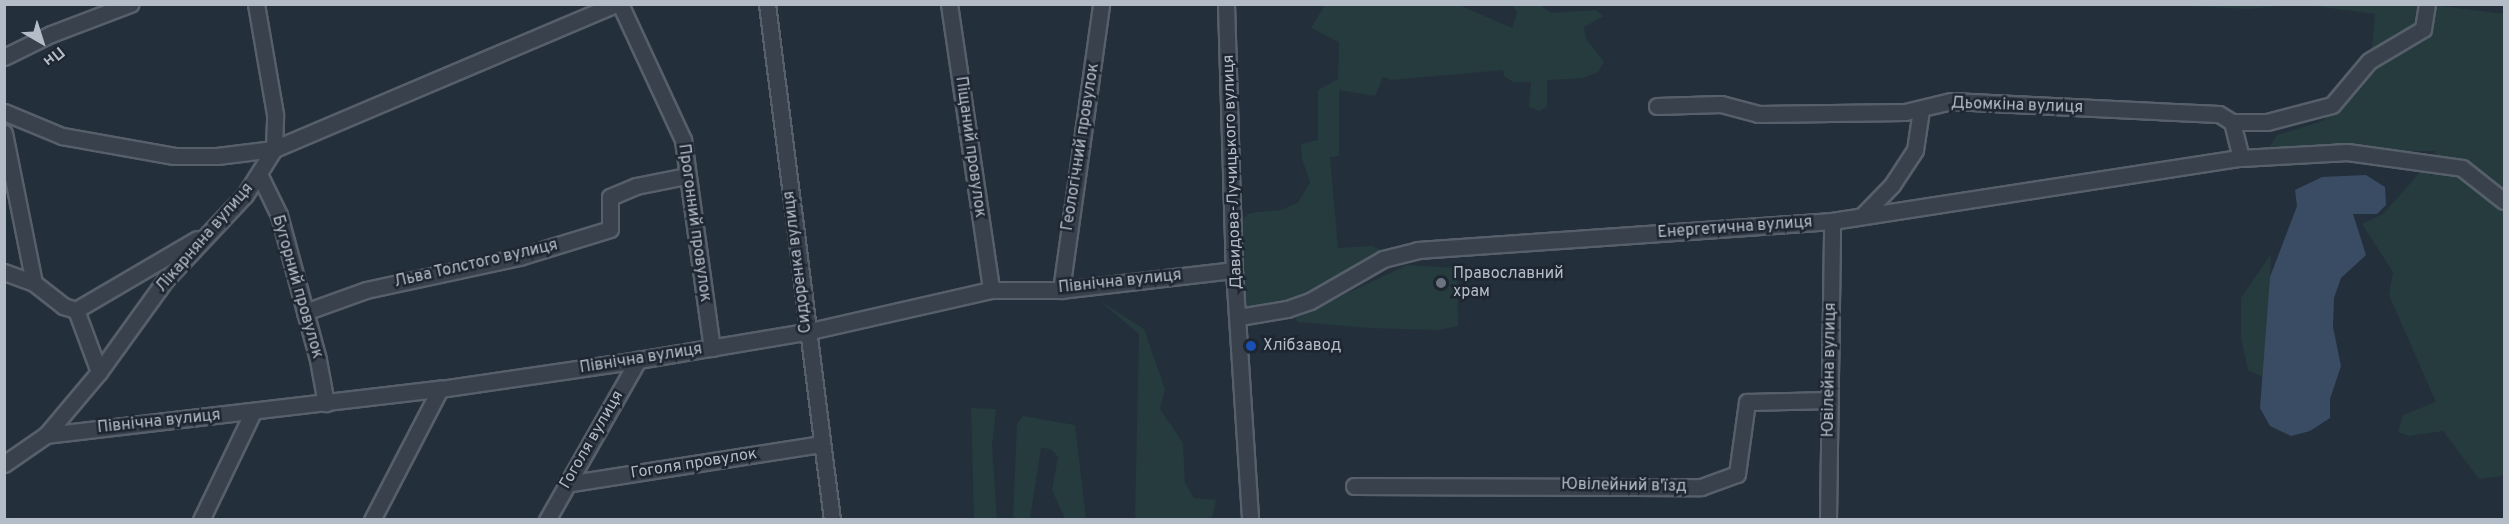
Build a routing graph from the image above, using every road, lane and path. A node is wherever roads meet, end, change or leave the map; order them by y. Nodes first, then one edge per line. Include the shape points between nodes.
1 (130, 4) edge
2 (256, 4) edge
3 (618, 4) edge
4 (767, 4) edge
5 (949, 4) edge
6 (1101, 4) edge
7 (1226, 4) edge
8 (2427, 4) edge
9 (4, 57) edge
10 (1657, 106) dead end
11 (1921, 110) junction
12 (4, 112) edge
13 (2232, 122) junction
14 (4, 133) edge
15 (274, 149) junction
16 (2241, 158) junction
17 (259, 174) junction
18 (687, 176) junction
19 (2505, 201) edge
20 (1862, 216) junction
21 (1832, 221) junction
22 (210, 231) junction
23 (1234, 270) junction
24 (4, 272) edge
25 (34, 283) junction
26 (991, 290) junction
27 (1061, 290) junction
28 (76, 310) junction
29 (305, 312) junction
30 (1239, 317) junction
31 (806, 332) junction
32 (712, 348) junction
33 (638, 360) junction
34 (99, 372) junction
35 (440, 389) junction
36 (1830, 400) junction
37 (326, 403) junction
38 (253, 412) junction
39 (45, 435) junction
40 (821, 444) junction
41 (4, 464) edge
42 (567, 484) junction
43 (1354, 486) dead end
44 (201, 519) edge
45 (372, 519) edge
46 (547, 519) edge
47 (832, 519) edge
48 (1250, 519) edge
49 (1828, 519) edge

1 - 9 street
2 - 15 street via 275,114
3 - 15 street
3 - 18 street, Прогонний провулок via 683,140
4 - 31 street, Сидоренка вулиця
5 - 26 street, Піщаний провулок
6 - 27 street, Геологічний провулок
7 - 23 street, Давидова-Лучицького вулиця
8 - 13 street, Дьомкіна вулиця via 2423,29 2369,61 2332,105 2267,122
10 - 11 street, Дьомкіна вулиця via 1720,104 1758,114
11 - 13 street, Дьомкіна вулиця via 1951,101 2219,114
11 - 20 street via 1915,150 1892,185
12 - 15 street via 62,136 174,156 217,156
13 - 16 street
14 - 25 street
15 - 17 street, Лікарняна вулиця
16 - 19 street, Енергетична вулиця via 2348,152 2462,168
16 - 20 street, Енергетична вулиця
17 - 22 street, Лікарняна вулиця
17 - 29 street, Бугорний провулок via 279,215
18 - 29 street, Льва Толстого вулиця via 636,186 610,197 610,230 519,257 366,290
18 - 32 street, Прогонний провулок
20 - 21 street, Енергетична вулиця
21 - 30 street, Енергетична вулиця via 1418,250 1383,259 1310,301
21 - 36 street, Ювілейна вулиця
22 - 28 street
22 - 34 street, Лікарняна вулиця via 166,279
23 - 27 street, Північна вулиця
23 - 30 street, Давидова-Лучицького вулиця
24 - 25 street
25 - 28 street via 63,306
26 - 27 street, Північна вулиця
26 - 31 street, Північна вулиця
28 - 34 street
29 - 37 street, Бугорний провулок
30 - 48 street, Давидова-Лучицького вулиця
31 - 32 street, Північна вулиця
31 - 40 street, Сидоренка вулиця
32 - 33 street, Північна вулиця
33 - 35 street, Північна вулиця
33 - 42 street, Гоголя вулиця
34 - 39 street, Лікарняна вулиця
35 - 37 street, Північна вулиця
35 - 45 street
36 - 43 street, Ювілейний в'їзд via 1747,402 1737,474 1701,488
36 - 49 street, Ювілейна вулиця
37 - 38 street, Північна вулиця
38 - 39 street, Північна вулиця
38 - 44 street
39 - 41 street, Лікарняна вулиця
40 - 42 street, Гоголя провулок
40 - 47 street, Сидоренка вулиця
42 - 46 street, Гоголя вулиця

